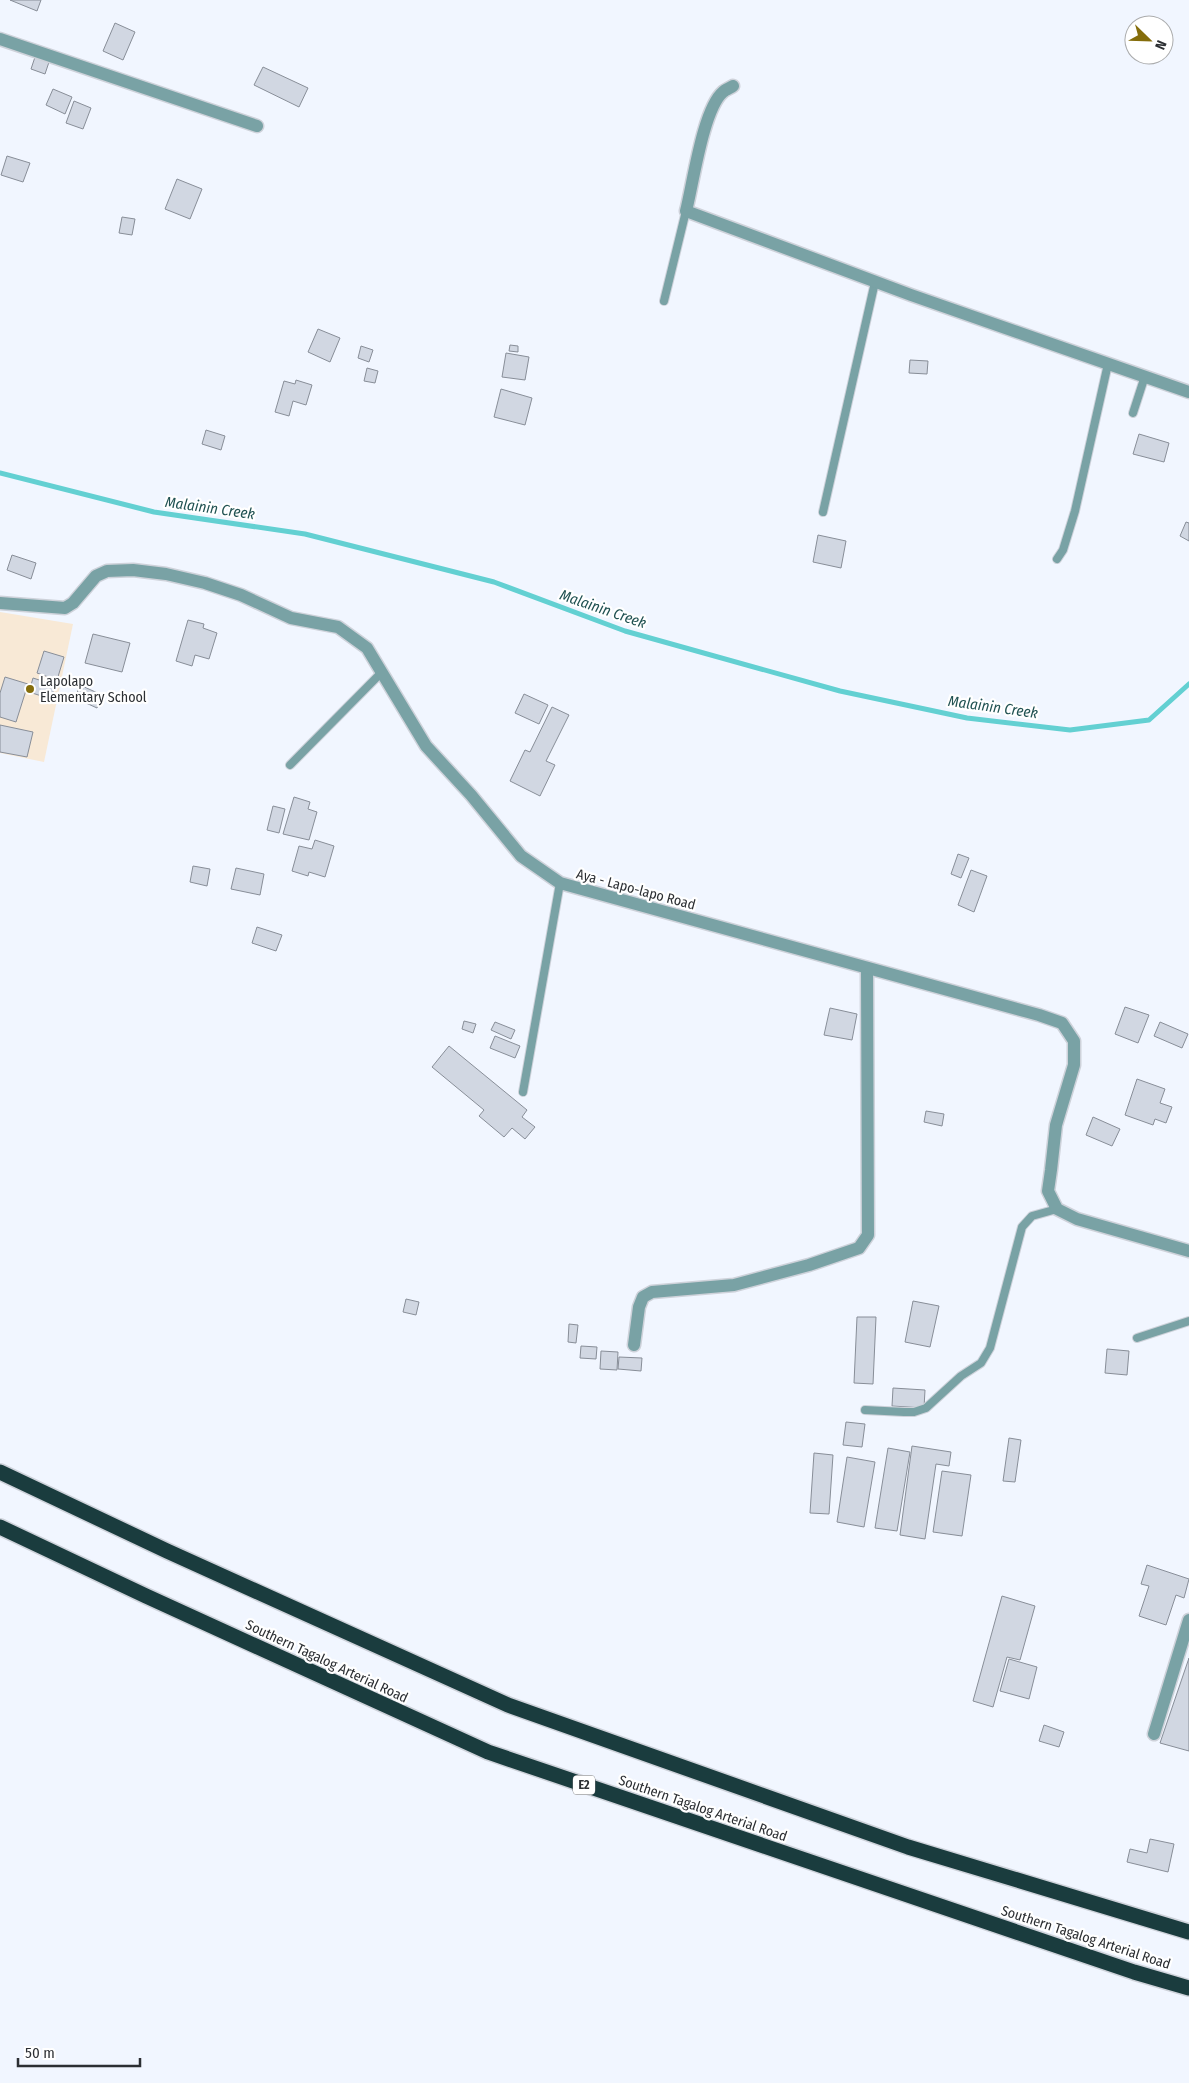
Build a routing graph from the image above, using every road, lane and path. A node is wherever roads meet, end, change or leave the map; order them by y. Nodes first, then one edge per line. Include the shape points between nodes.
1 (0, 39) edge
2 (733, 86) dead end
3 (257, 126) dead end
4 (686, 211) junction
5 (875, 282) junction
6 (664, 301) dead end
7 (1108, 364) junction
8 (1145, 376) junction
9 (1189, 392) edge
10 (1133, 413) dead end
11 (823, 512) dead end
12 (1057, 559) dead end
13 (0, 603) edge
14 (381, 672) junction
15 (290, 765) dead end
16 (560, 883) junction
17 (867, 968) junction
18 (523, 1092) dead end
19 (1057, 1209) junction
20 (1189, 1251) edge
21 (1189, 1321) edge
22 (1137, 1338) dead end
23 (634, 1345) dead end
24 (865, 1410) dead end
25 (0, 1472) edge
26 (0, 1527) edge
27 (1188, 1628) edge
28 (1154, 1734) dead end
29 (1189, 1932) edge
30 (1189, 1988) edge

1 - 3 street
2 - 4 street via 722,92 708,119
4 - 5 street
4 - 6 lane
5 - 7 street
5 - 11 lane
7 - 8 street
7 - 12 lane via 1075,511
8 - 9 street
8 - 10 lane
13 - 14 street, Aya - Lapo-lapo Road via 64,608 74,603 96,576 107,571 166,574 241,595 291,618 338,627 367,648
14 - 15 lane
14 - 16 street, Aya - Lapo-lapo Road via 426,746 521,856
16 - 17 street, Aya - Lapo-lapo Road
16 - 18 lane
17 - 19 street, Aya - Lapo-lapo Road via 1062,1023 1074,1041 1074,1064 1056,1125 1048,1191
17 - 23 street via 868,1235 864,1243 859,1248 809,1265 734,1285 652,1292 643,1297 638,1307
19 - 20 street via 1077,1219
19 - 24 lane via 1032,1216 1022,1227 990,1348 981,1363 961,1376 926,1408 914,1412
21 - 22 lane
25 - 29 highway via 508,1705 908,1847
26 - 30 highway, Southern Tagalog Arterial Road / E2 via 488,1752
27 - 28 street

